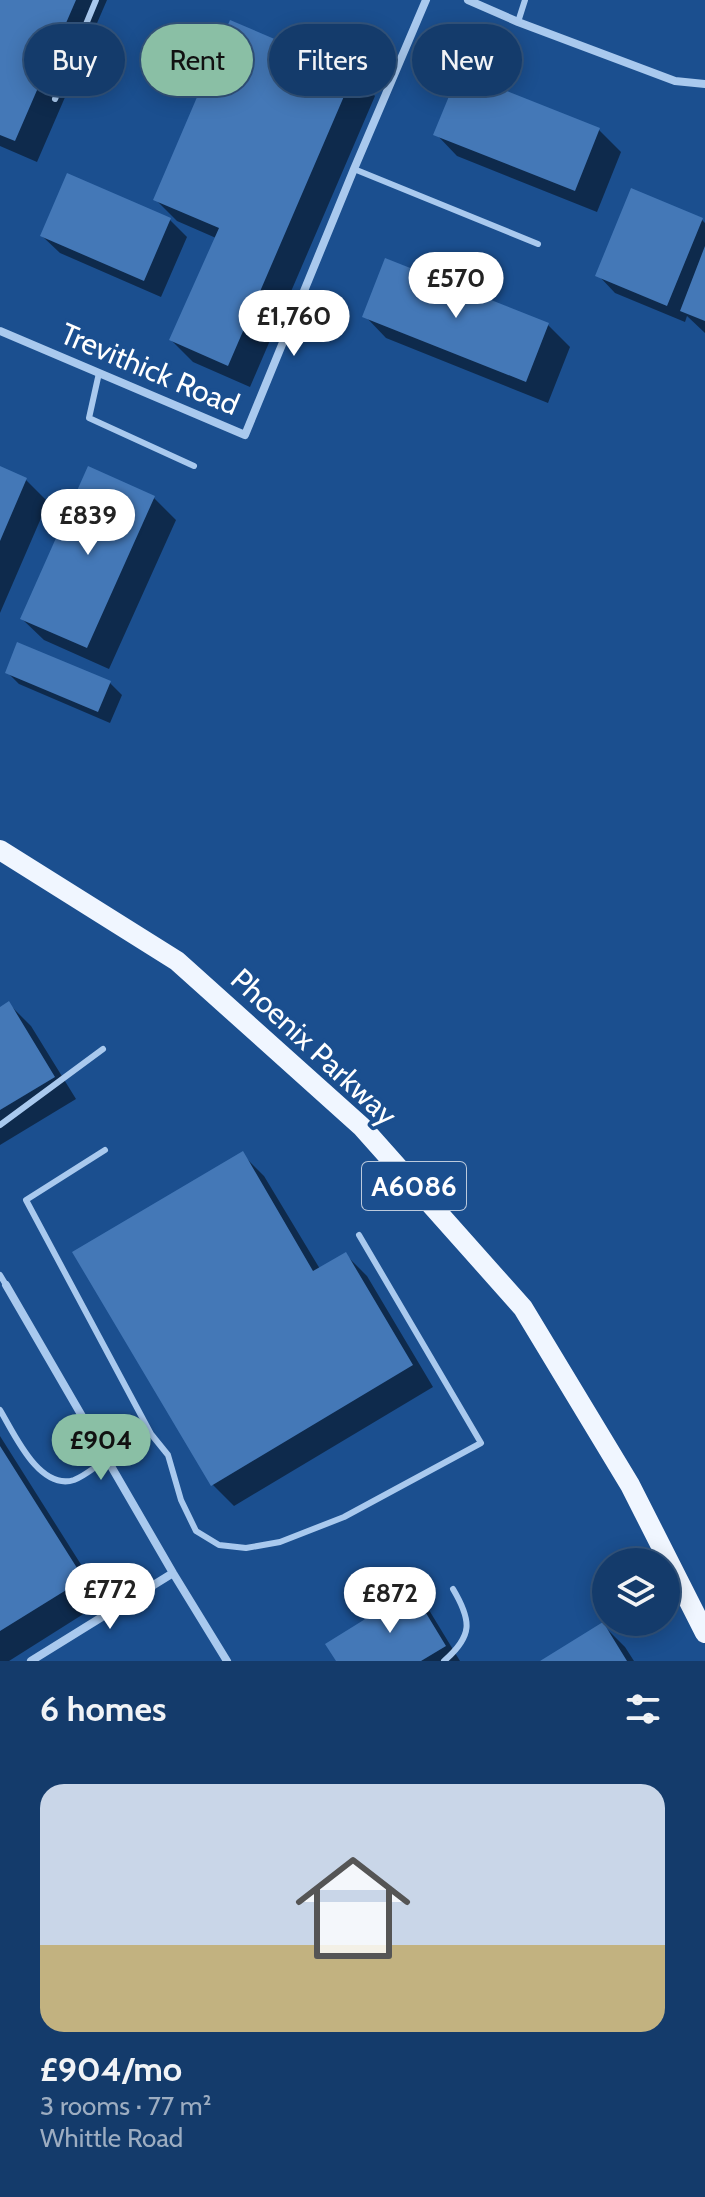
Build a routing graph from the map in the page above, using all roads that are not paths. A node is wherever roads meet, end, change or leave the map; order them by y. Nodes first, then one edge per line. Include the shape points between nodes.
1 (96, 0) edge
2 (426, 0) edge
3 (468, 0) edge
4 (525, 0) edge
5 (518, 22) junction
6 (705, 84) edge
7 (55, 99) dead end
8 (354, 169) junction
9 (538, 244) dead end
10 (0, 331) edge
11 (99, 373) junction
12 (194, 466) dead end
13 (0, 850) edge
14 (103, 1049) dead end
15 (0, 1125) edge
16 (105, 1150) dead end
17 (359, 1235) dead end
18 (0, 1275) edge
19 (6, 1285) joint
20 (0, 1410) edge
21 (151, 1434) junction
22 (101, 1450) junction
23 (107, 1459) junction
24 (173, 1573) junction
25 (453, 1589) dead end
26 (705, 1633) edge
27 (31, 1661) edge
28 (227, 1661) edge
29 (444, 1661) edge

1 - 7 lane
2 - 8 street, Trevithick Road
3 - 5 street
4 - 5 lane
5 - 6 street via 675,81
8 - 9 lane
8 - 11 street, Trevithick Road via 245,435
10 - 11 street, Trevithick Road
11 - 12 lane via 89,418
13 - 26 main road, Phoenix Parkway / A6086 via 177,961 362,1127 523,1308 630,1485
14 - 15 lane
16 - 21 lane via 26,1200
17 - 21 lane via 481,1443 344,1517 280,1542 246,1548 219,1545 196,1531 168,1455
18 - 19 lane
19 - 22 street
20 - 23 lane via 31,1460 59,1482 74,1480
21 - 22 lane
22 - 23 street
23 - 24 street
24 - 27 street
24 - 28 street
25 - 29 lane via 468,1621 460,1645

